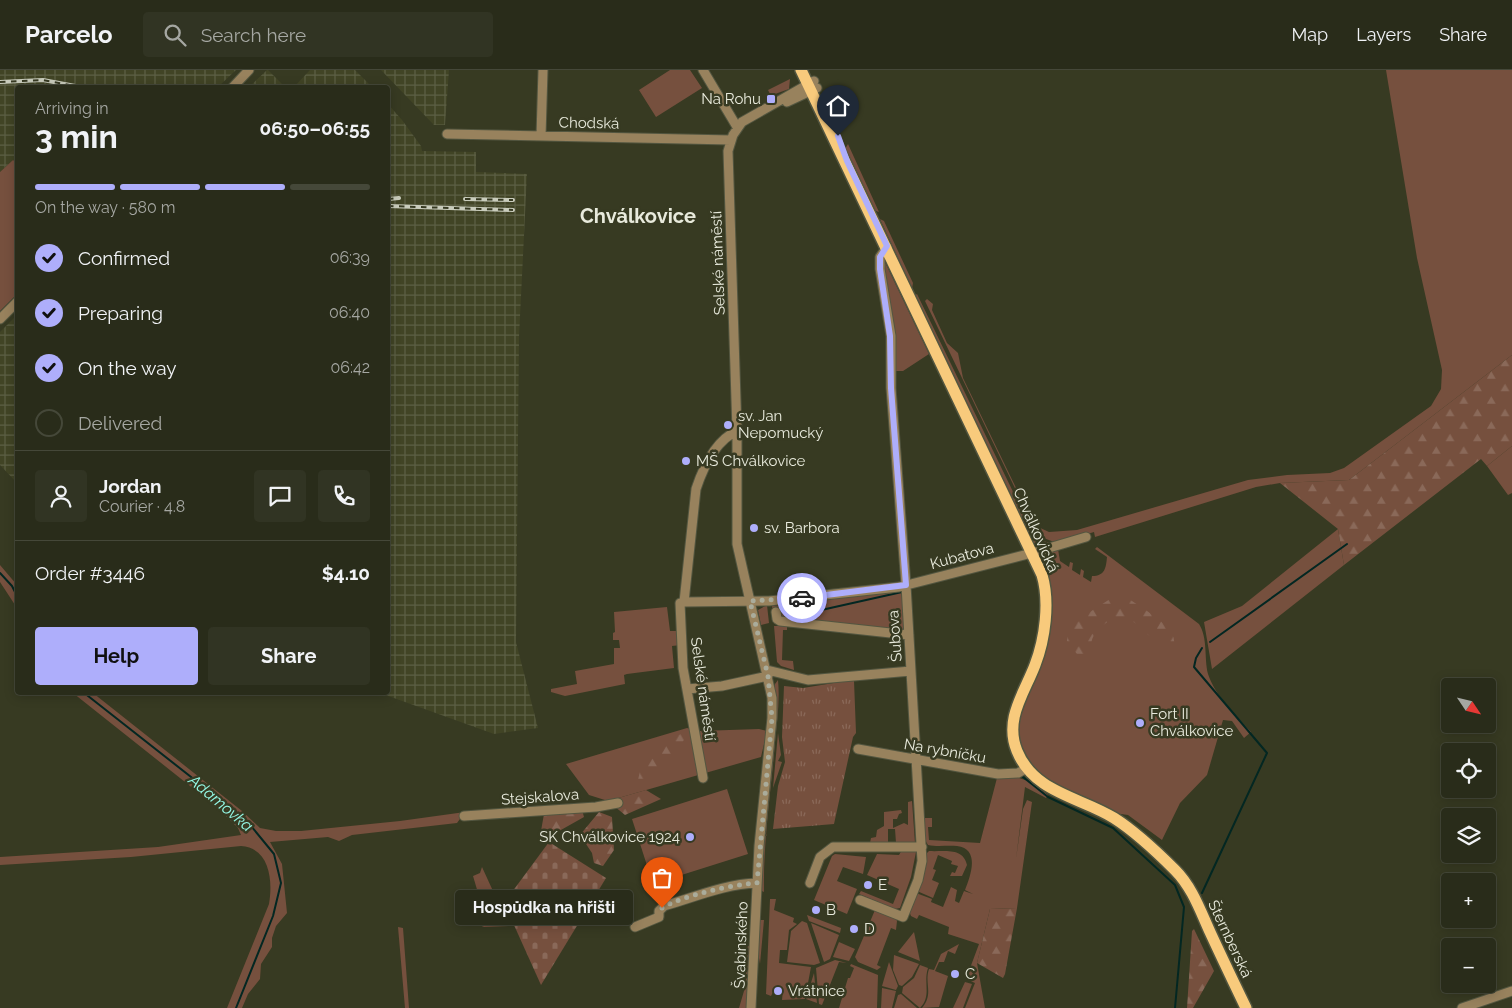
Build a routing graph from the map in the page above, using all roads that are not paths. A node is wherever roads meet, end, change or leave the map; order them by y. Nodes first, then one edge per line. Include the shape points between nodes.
1 (249, 70) edge
2 (543, 70) edge
3 (703, 70) edge
4 (801, 70) edge
5 (809, 70) edge
6 (235, 85) edge
7 (813, 86) junction
8 (737, 127) junction
9 (447, 134) dead end
10 (541, 136) junction
11 (731, 140) junction
12 (887, 246) junction
13 (15, 304) edge
14 (0, 318) edge
15 (737, 431) junction
16 (1086, 537) dead end
17 (1032, 553) junction
18 (906, 585) junction
19 (750, 601) junction
20 (682, 603) junction
21 (776, 612) dead end
22 (909, 635) junction
23 (911, 672) junction
24 (768, 673) junction
25 (687, 689) junction
26 (858, 749) dead end
27 (916, 761) junction
28 (1027, 768) junction
29 (703, 778) dead end
30 (618, 803) dead end
31 (464, 816) dead end
32 (922, 847) junction
33 (757, 883) junction
34 (810, 883) dead end
35 (1186, 883) joint
36 (860, 900) dead end
37 (635, 927) dead end
38 (1512, 991) edge
39 (1473, 1006) edge
40 (751, 1008) edge
41 (1246, 1008) edge
42 (1462, 1008) edge

1 - 6 street
2 - 10 street
3 - 8 street
4 - 7 main road, Chválkovická
5 - 7 main road, Chválkovická
7 - 8 street via 782,105 745,119
7 - 12 main road, Chválkovická
8 - 11 street, Selské náměstí
9 - 10 street, Chodská
10 - 11 street, Chodská
11 - 15 street, Selské náměstí via 728,159
12 - 17 main road, Chválkovická
12 - 18 street, Šubova via 880,257 880,269 890,336
13 - 14 street
15 - 19 street, Selské náměstí via 737,544
15 - 20 street, Selské náměstí via 727,436 714,452 696,489
16 - 17 street, Kubatova
17 - 18 street, Kubatova
17 - 28 main road, Chválkovická via 1044,583 1045,610 1037,658 1017,703 1013,726 1016,750
18 - 19 street, Kubatova
18 - 22 street, Šubova
19 - 20 street, Kubatova
19 - 24 street, Švabinského
20 - 25 street, Selské náměstí
21 - 22 street via 780,621
22 - 23 street, Šubova
23 - 24 street via 808,680
23 - 27 street, Šubova
24 - 25 street via 722,686
24 - 33 street, Švabinského via 772,718
25 - 29 street, Selské náměstí
26 - 27 street, Na rybníčku
27 - 28 street, Na rybníčku via 1003,774 1018,773
27 - 32 street, Šubova
28 - 35 main road, Chválkovická via 1047,787 1121,823 1165,860
30 - 31 street, Stejskalova
32 - 34 street via 833,846 820,857
32 - 36 street, Šubova via 918,880 904,917
33 - 37 street, Švabinského via 717,889 664,906 659,917
33 - 40 street, Švabinského
35 - 41 main road, Šternberská
38 - 39 street
39 - 42 street

